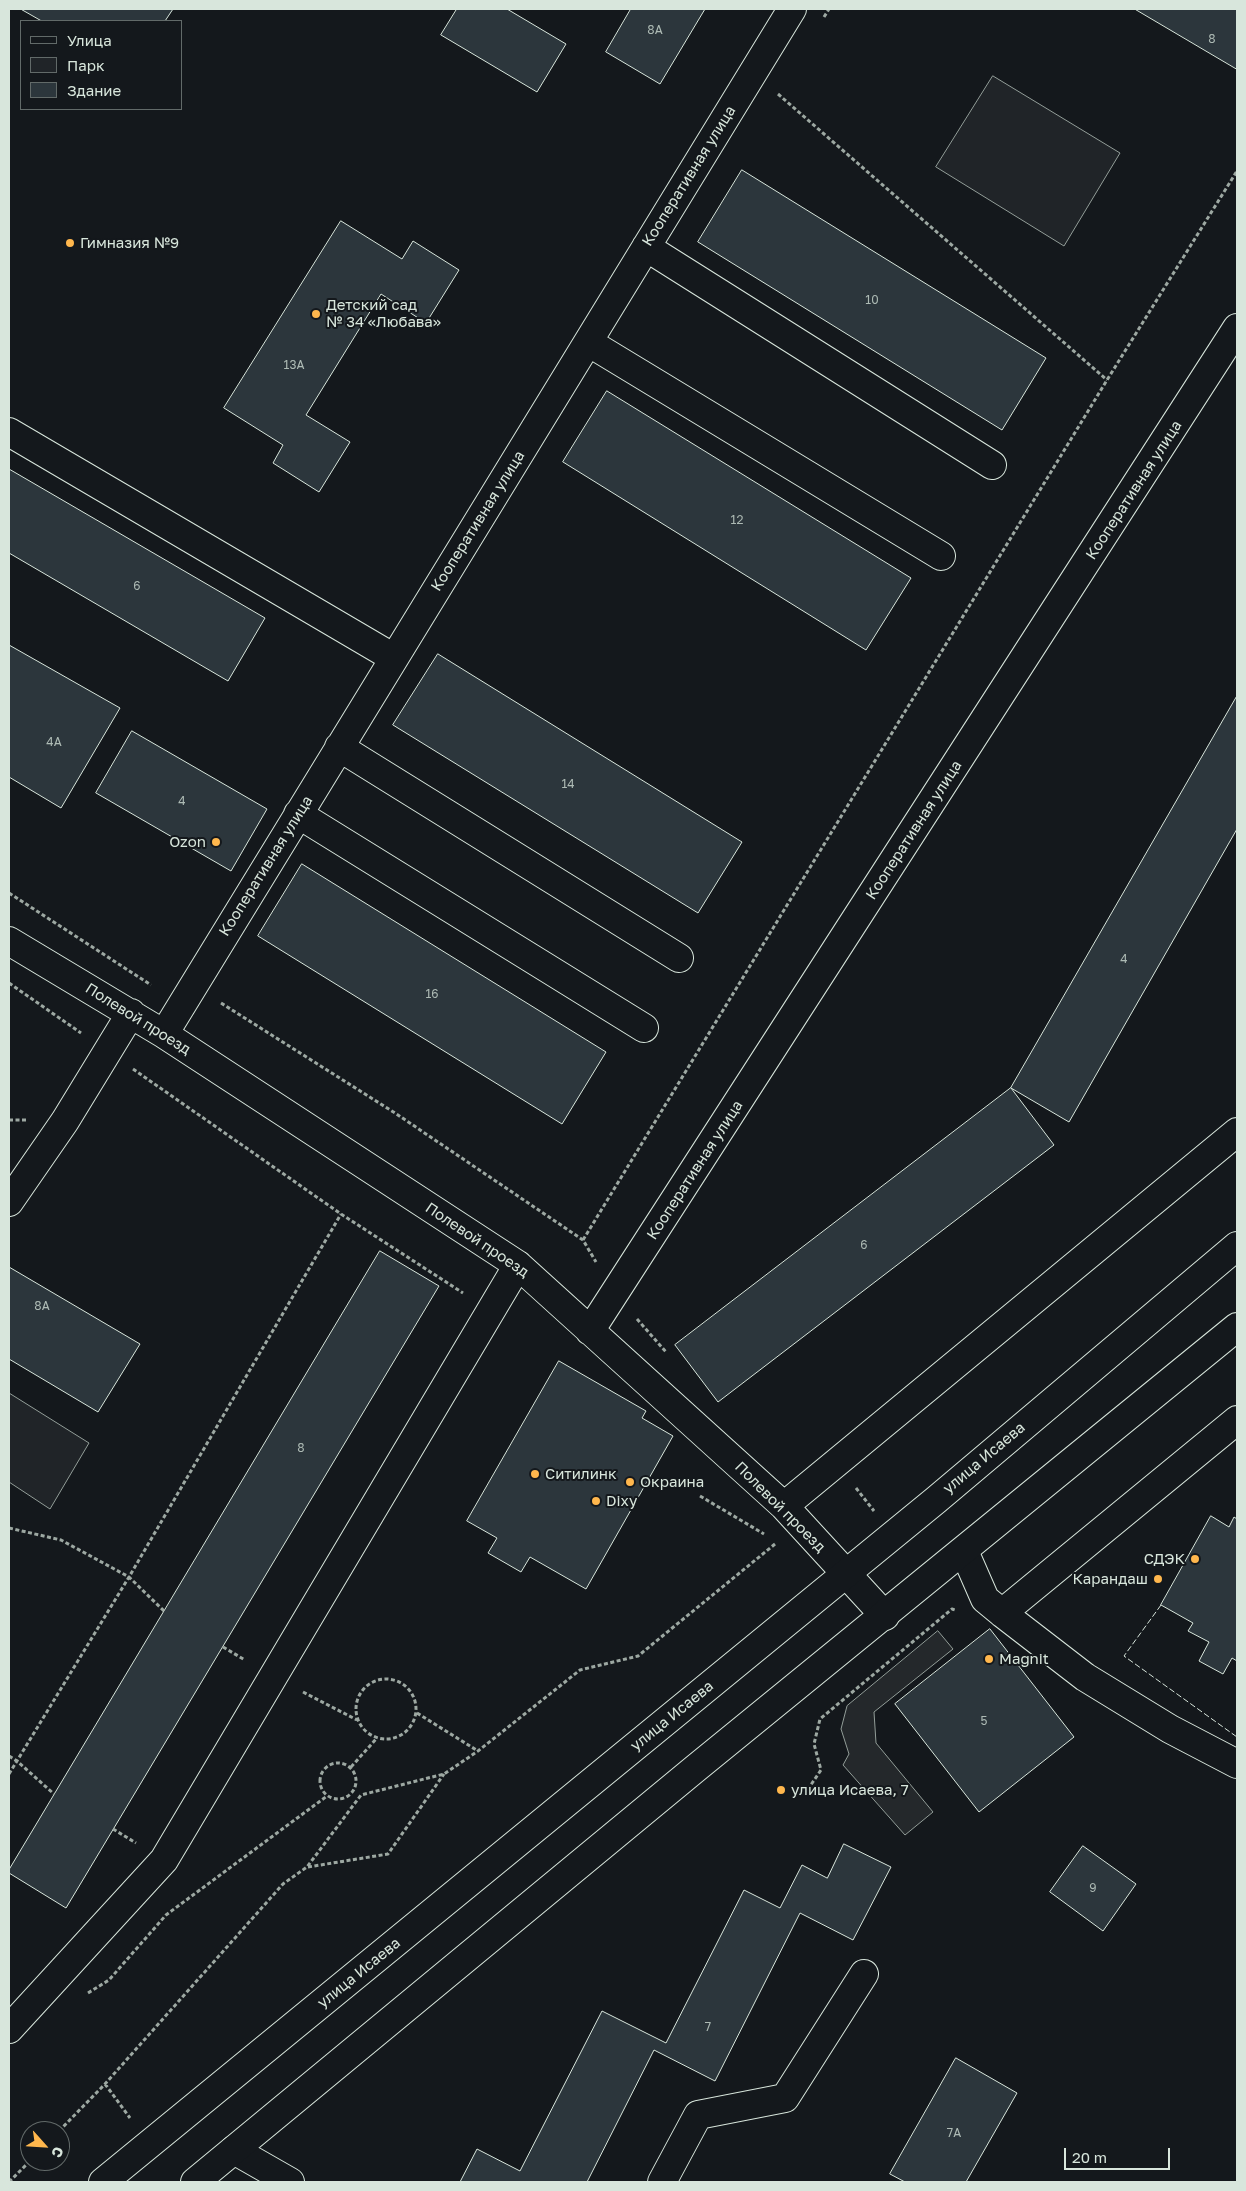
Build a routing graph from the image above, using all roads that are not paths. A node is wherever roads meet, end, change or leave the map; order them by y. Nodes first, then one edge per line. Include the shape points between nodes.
1 (792, 9) edge
2 (646, 247) junction
3 (1237, 328) edge
4 (588, 342) junction
5 (9, 432) edge
6 (992, 465) dead end
7 (941, 556) dead end
8 (394, 658) junction
9 (339, 747) junction
10 (298, 814) junction
11 (9, 941) edge
12 (679, 958) dead end
13 (131, 1013) junction
14 (644, 1028) dead end
15 (164, 1034) junction
16 (1237, 1132) edge
17 (9, 1202) edge
18 (1237, 1246) edge
19 (518, 1264) junction
20 (1237, 1327) edge
21 (590, 1331) junction
22 (1237, 1420) edge
23 (784, 1506) junction
24 (964, 1551) junction
25 (845, 1574) junction
26 (1002, 1613) junction
27 (885, 1616) junction
28 (1237, 1764) edge
29 (864, 1974) dead end
30 (9, 2029) edge
31 (234, 2150) junction
32 (103, 2182) edge
33 (195, 2182) edge
34 (290, 2182) edge
35 (662, 2182) edge

1 - 2 street, Кооперативная улица
2 - 4 street, Кооперативная улица
2 - 6 street
3 - 21 street, Кооперативная улица
4 - 7 street
4 - 8 street, Кооперативная улица
5 - 8 street
8 - 9 street, Кооперативная улица
9 - 10 street, Кооперативная улица
9 - 12 street
10 - 14 street
10 - 15 street, Кооперативная улица
11 - 13 street, Полевой проезд
13 - 15 street, Полевой проезд
13 - 17 street via 65,1121
15 - 19 street, Полевой проезд
16 - 23 street
18 - 25 street, улица Исаева
19 - 21 street, Полевой проезд
19 - 30 street via 164,1860
20 - 24 street
21 - 23 street, Полевой проезд
22 - 26 street
23 - 25 street, Полевой проезд
24 - 26 street via 985,1599
24 - 27 street
25 - 27 street, Полевой проезд
25 - 32 street, улица Исаева
26 - 28 street via 1085,1677 1170,1729
27 - 31 street
29 - 35 street via 785,2098 698,2115
31 - 33 street
31 - 34 street

